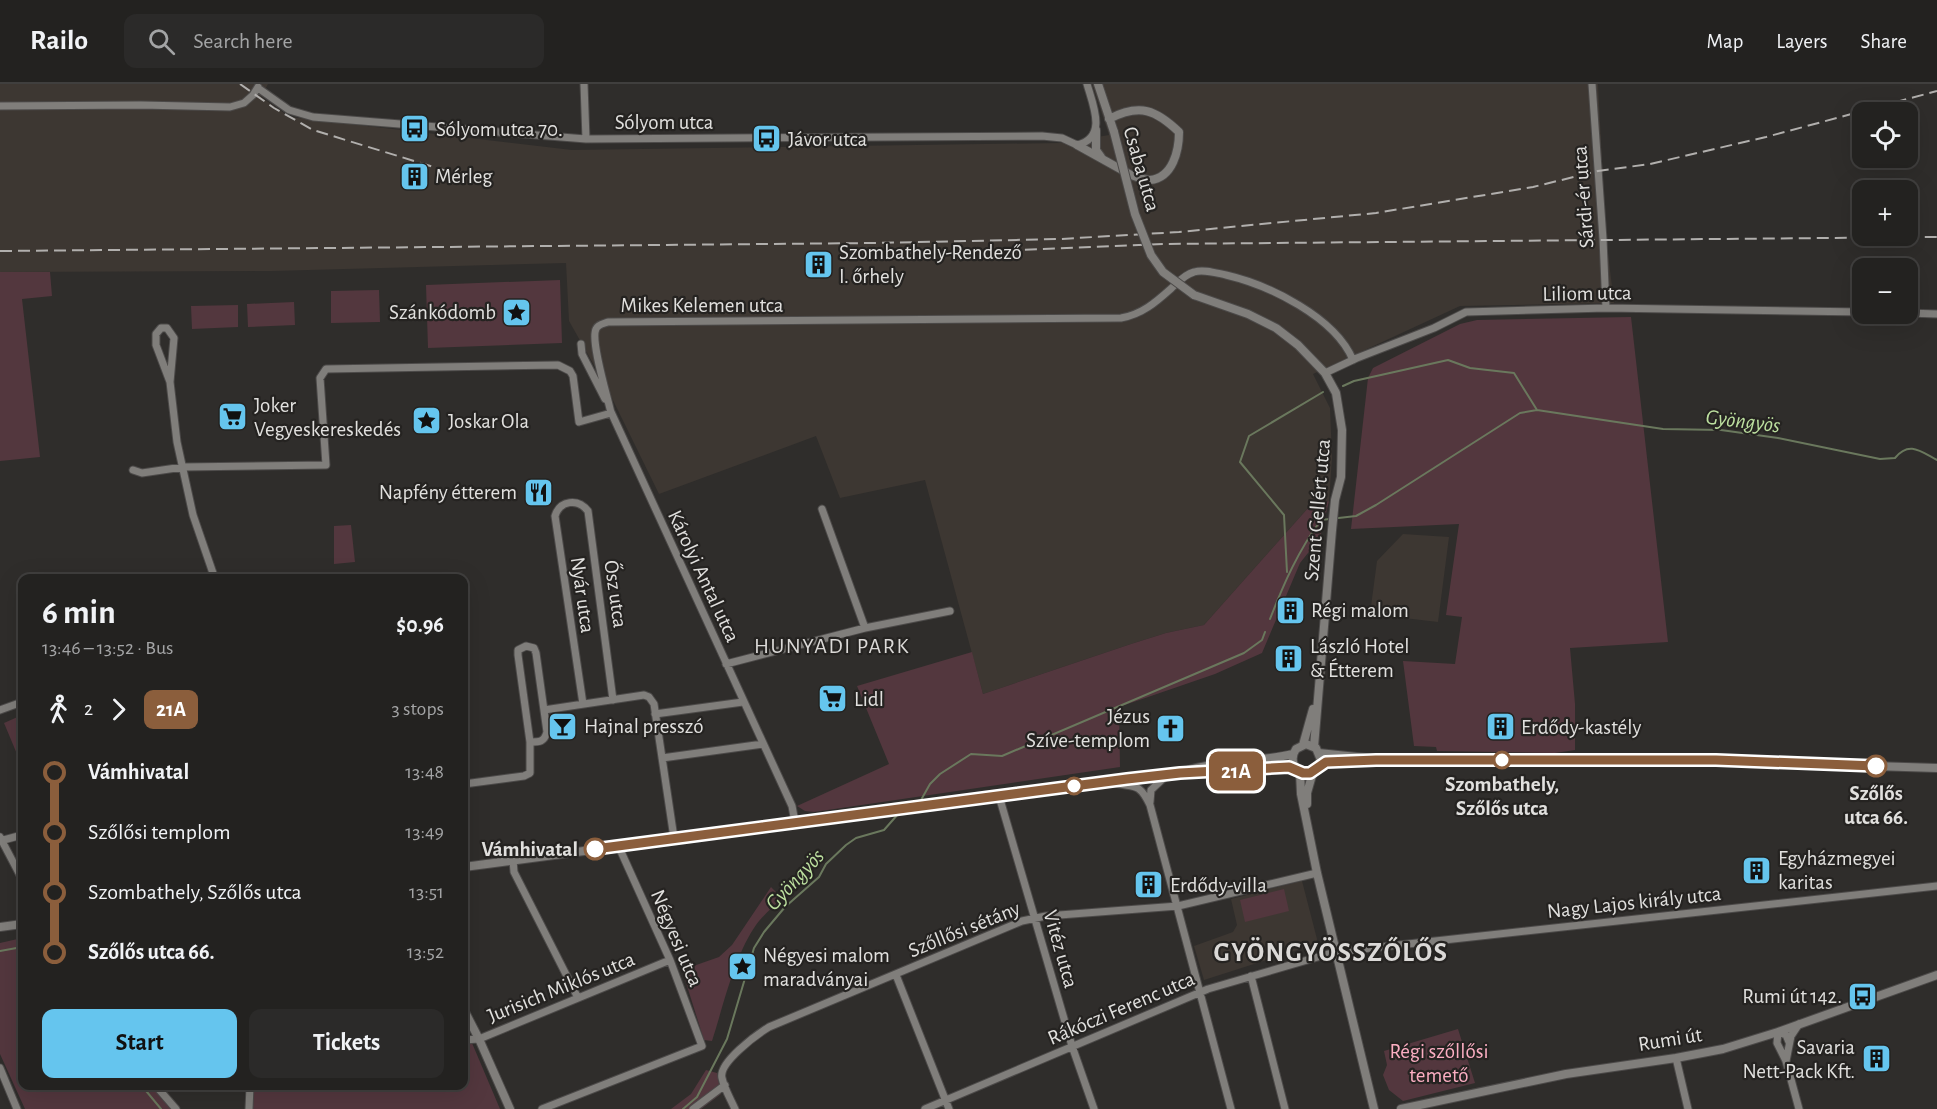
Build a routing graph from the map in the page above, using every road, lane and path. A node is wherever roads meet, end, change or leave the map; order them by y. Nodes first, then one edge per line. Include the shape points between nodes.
1 (584, 84) edge
2 (1087, 84) edge
3 (1098, 84) edge
4 (1592, 84) edge
5 (258, 86) edge
6 (0, 106) edge
7 (1109, 119) junction
8 (1096, 130) junction
9 (586, 139) junction
10 (1077, 145) junction
11 (1103, 159) junction
12 (1155, 262) joint
13 (1606, 308) junction
14 (1852, 312) edge
15 (1918, 313) edge
16 (1937, 314) edge
17 (581, 344) dead end
18 (1353, 360) junction
19 (1324, 373) junction
20 (170, 382) junction
21 (611, 414) junction
22 (183, 467) junction
23 (133, 471) dead end
24 (574, 502) joint
25 (822, 509) dead end
26 (213, 574) edge
27 (950, 611) dead end
28 (865, 628) junction
29 (726, 664) junction
30 (1320, 680) junction
31 (613, 700) junction
32 (743, 702) junction
33 (18, 703) edge
34 (583, 704) junction
35 (0, 710) edge
36 (544, 710) junction
37 (655, 714) junction
38 (530, 742) junction
39 (763, 744) junction
40 (1303, 745) junction
41 (1317, 750) junction
42 (1293, 754) junction
43 (662, 758) junction
44 (1376, 760) junction
45 (1937, 768) edge
46 (1298, 770) junction
47 (1315, 770) junction
48 (1180, 773) junction
49 (1168, 774) junction
50 (1109, 781) junction
51 (468, 783) edge
52 (999, 796) junction
53 (1150, 805) junction
54 (795, 822) junction
55 (1309, 831) junction
56 (18, 836) edge
57 (674, 838) junction
58 (1, 839) edge
59 (618, 845) junction
60 (513, 860) junction
61 (468, 866) edge
62 (18, 871) edge
63 (1317, 873) junction
64 (1937, 886) edge
65 (1178, 906) junction
66 (1035, 918) junction
67 (18, 925) edge
68 (0, 927) edge
69 (1335, 952) junction
70 (670, 960) junction
71 (896, 975) junction
72 (1937, 975) edge
73 (1251, 976) junction
74 (1201, 992) junction
75 (578, 998) junction
76 (468, 1018) edge
77 (1800, 1024) junction
78 (1778, 1032) junction
79 (478, 1039) junction
80 (1755, 1039) junction
81 (468, 1040) edge
82 (1789, 1042) junction
83 (1072, 1046) junction
84 (1778, 1047) junction
85 (1676, 1058) junction
86 (1786, 1060) junction
87 (0, 1068) edge
88 (725, 1085) junction
89 (159, 1090) edge
90 (250, 1090) edge
91 (946, 1101) junction
92 (17, 1109) edge
93 (176, 1109) edge
94 (249, 1109) edge
95 (510, 1109) edge
96 (542, 1109) edge
97 (693, 1109) edge
98 (735, 1109) edge
99 (925, 1109) edge
100 (950, 1109) edge
101 (1094, 1109) edge
102 (1231, 1109) edge
103 (1285, 1109) edge
104 (1374, 1109) edge
105 (1401, 1109) edge
106 (1688, 1109) edge
107 (1799, 1109) edge

1 - 9 street
2 - 8 street, Csaba utca
3 - 7 street, Csaba utca
4 - 13 street, Sárdi-ér utca
5 - 6 street via 244,103 230,107
5 - 9 street, Sólyom utca via 289,110 332,120
7 - 11 street via 1135,110 1164,117 1179,132 1177,155 1172,165 1152,180 1131,175
7 - 12 street, Csaba utca, bridge via 1135,214
8 - 10 street, Csaba utca via 1088,141
8 - 11 street via 1096,150
9 - 10 street, Sólyom utca via 1042,136 1062,138
10 - 11 street
12 - 19 street, Szent Gellért utca, bridge via 1194,295 1276,328
13 - 14 street, Liliom utca
13 - 18 street, Liliom utca via 1466,312
15 - 16 street
17 - 21 street, Károlyi Antal utca via 582,354
18 - 19 street, Liliom utca
18 - 21 street, Mikes Kelemen utca via 1334,332 1285,298 1253,283 1201,271 1182,278 1140,314 1121,318 608,322 595,331 594,343
19 - 30 street, Szent Gellért utca via 1336,393 1342,430 1341,477 1332,530
20 - 20 street via 174,338 167,328 161,328 156,334 156,345
20 - 22 street
21 - 22 street via 579,422 573,376 558,365 326,369 320,378 326,465
21 - 29 street, Károlyi Antal utca
22 - 23 street
22 - 26 street
24 - 31 street, Ősz utca via 588,512
24 - 34 street, Nyár utca via 562,504 555,516
25 - 28 street
27 - 28 street
28 - 29 street
29 - 32 street, Károlyi Antal utca
30 - 40 street, Szent Gellért utca
30 - 41 street, Szent Gellért utca
31 - 34 street
31 - 37 street via 644,695 654,704
32 - 37 street
32 - 39 street, Károlyi Antal utca
33 - 35 street
34 - 36 street
36 - 38 street via 545,738
36 - 38 street via 534,648 521,648 518,654
37 - 43 street
38 - 51 street via 530,773
39 - 43 street
39 - 54 street, Károlyi Antal utca via 792,806
40 - 41 street
40 - 42 street
41 - 44 street
41 - 47 street via 1321,760
42 - 46 street via 1292,762
42 - 48 street
43 - 57 street
44 - 45 street via 1716,760
44 - 47 street via 1326,762
46 - 47 street
46 - 48 street
46 - 55 street
47 - 55 street via 1307,793
48 - 49 street
49 - 50 street
49 - 53 street via 1151,790
50 - 52 street
50 - 53 street via 1140,788
52 - 54 street
52 - 66 street, Vitéz utca
53 - 65 street
54 - 57 street
55 - 63 street
56 - 58 street
57 - 59 street
58 - 62 street
59 - 60 street
59 - 70 street, Négyesi utca
60 - 61 street
60 - 75 street via 514,872
63 - 65 street, Szőllősi sétány
63 - 69 street
64 - 69 street, Nagy Lajos király utca
65 - 66 street, Szőllősi sétány
65 - 74 street
66 - 71 street, Szőllősi sétány
66 - 83 street, Vitéz utca
67 - 68 street
69 - 73 street, Rákóczi Ferenc utca
69 - 104 street
70 - 75 street, Jurisich Miklós utca
70 - 96 street, Négyesi utca via 702,1046
71 - 88 street, Szőllősi sétány via 757,1035 727,1062 722,1072
71 - 91 street
72 - 77 street, Rumi út
73 - 74 street, Rákóczi Ferenc utca
73 - 103 street
74 - 83 street, Rákóczi Ferenc utca
74 - 102 street
75 - 79 street, Jurisich Miklós utca
76 - 79 street
77 - 78 street, Rumi út
77 - 82 street
78 - 80 street, Rumi út
78 - 82 street via 1786,1035
78 - 84 street
79 - 81 street, Jurisich Miklós utca
79 - 95 street
80 - 84 street
80 - 85 street, Rumi út
82 - 86 street
83 - 91 street, Rákóczi Ferenc utca
83 - 101 street, Vitéz utca
84 - 86 street
85 - 105 street, Rumi út via 1566,1074
85 - 106 street
86 - 107 street
87 - 92 street
88 - 97 street
88 - 98 street
89 - 93 street
90 - 94 street
91 - 99 street, Rákóczi Ferenc utca
91 - 100 street

